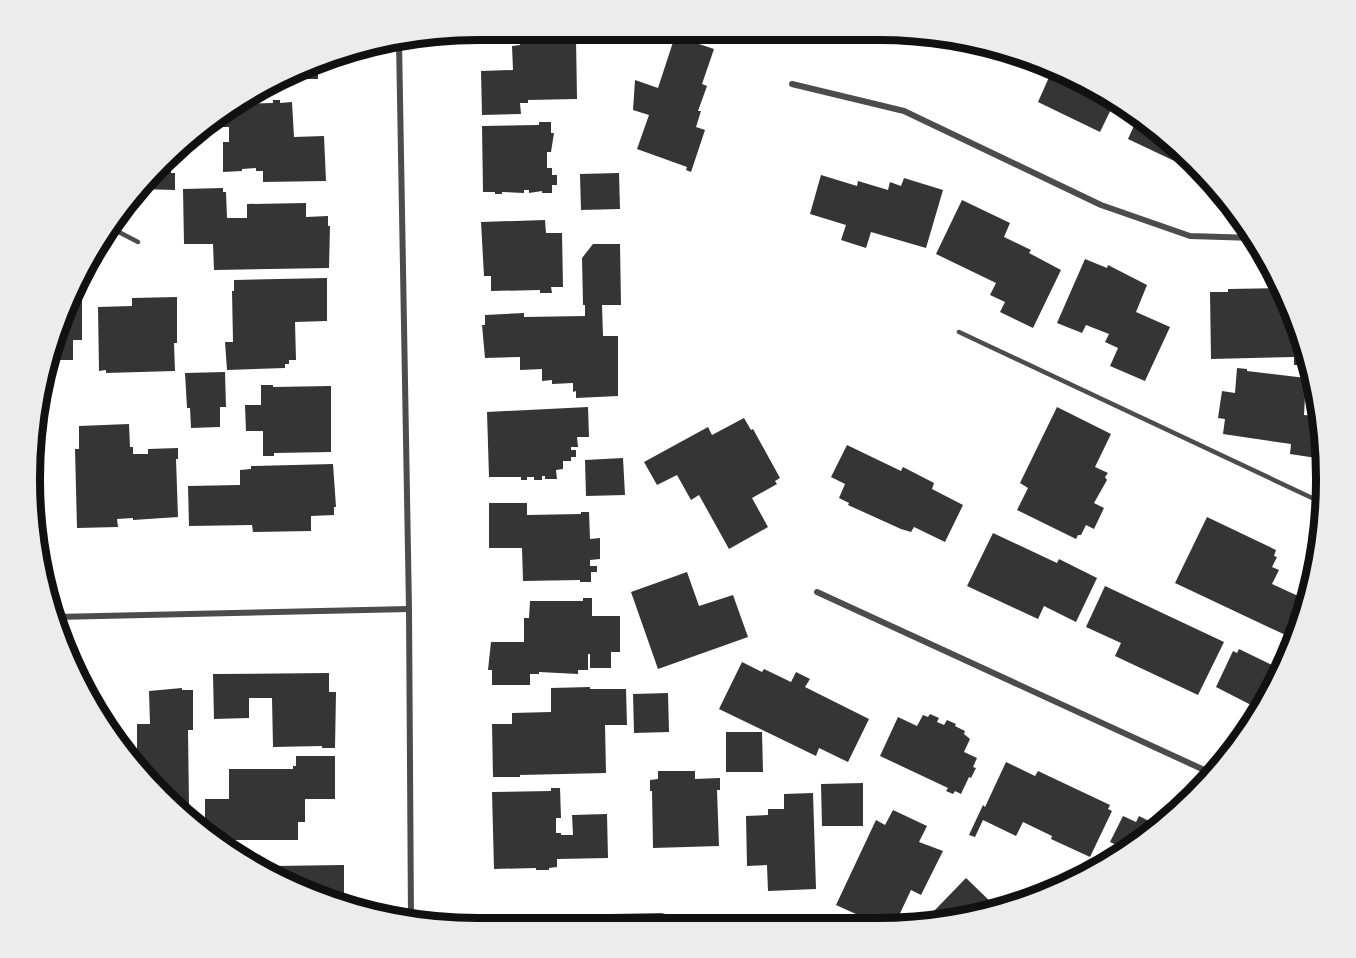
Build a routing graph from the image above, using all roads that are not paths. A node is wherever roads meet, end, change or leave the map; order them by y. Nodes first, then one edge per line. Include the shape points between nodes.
1 (399, 48) edge
2 (792, 84) dead end
3 (117, 231) edge
4 (1244, 238) edge
5 (138, 242) dead end
6 (959, 332) dead end
7 (1315, 499) edge
8 (817, 592) dead end
9 (409, 609) junction
10 (63, 617) edge
11 (1205, 770) edge
12 (412, 912) edge
13 (561, 918) edge
14 (668, 918) edge

1 - 9 street
2 - 4 street via 904,111 1101,205 1190,236
3 - 5 lane
6 - 7 lane
8 - 11 street
9 - 10 street
9 - 12 street
13 - 14 street

